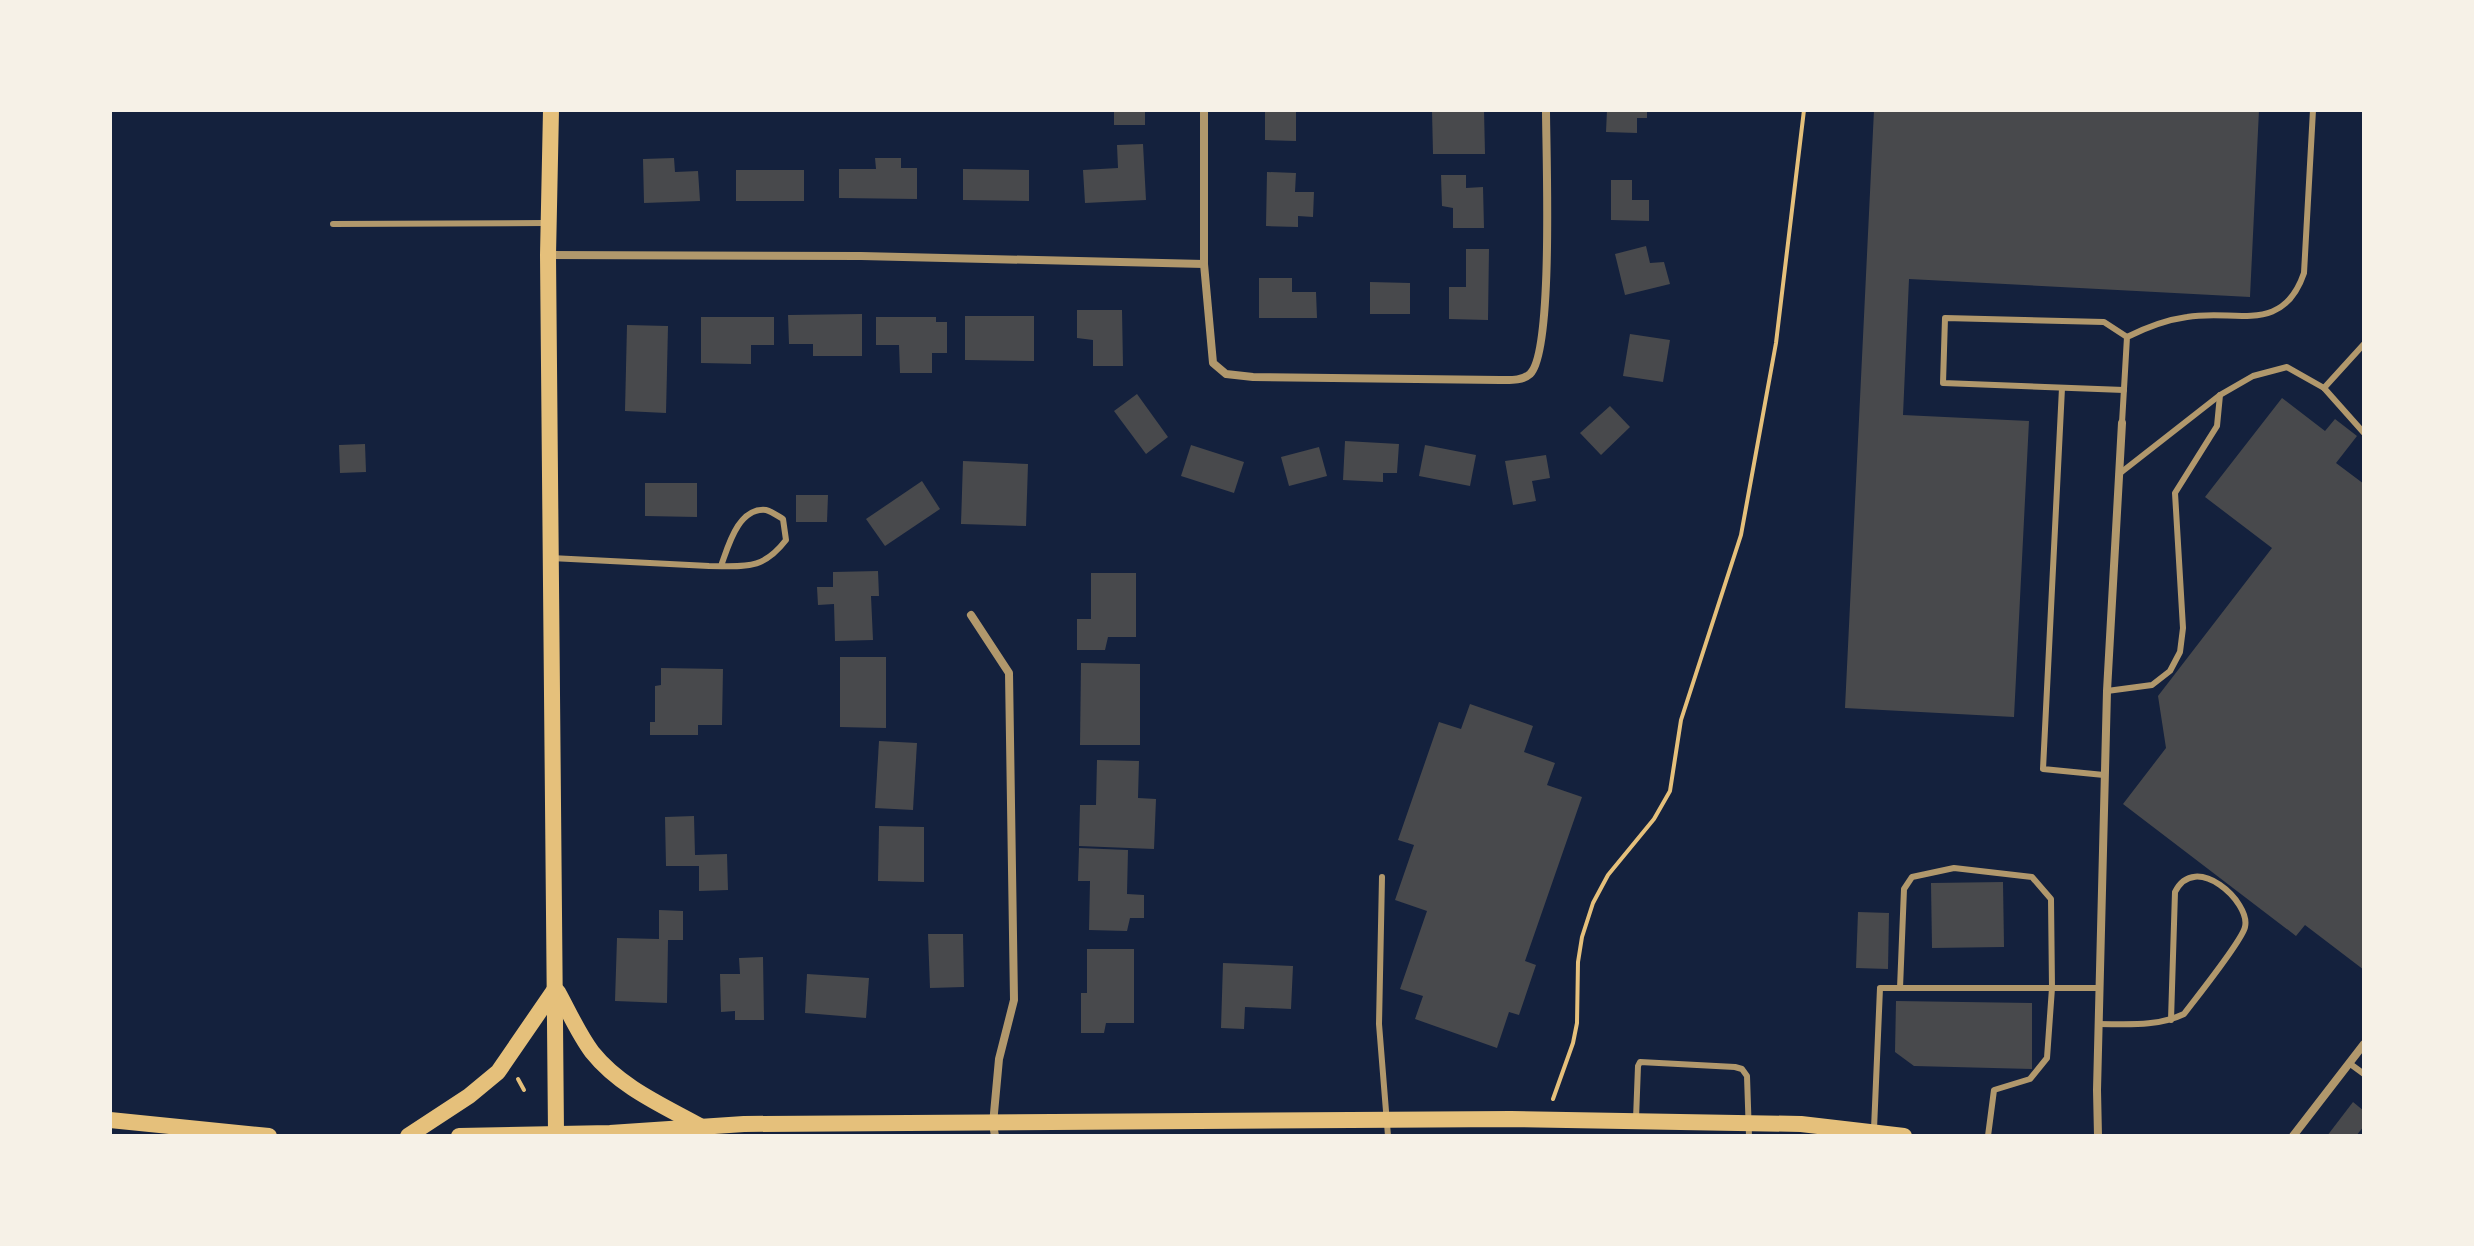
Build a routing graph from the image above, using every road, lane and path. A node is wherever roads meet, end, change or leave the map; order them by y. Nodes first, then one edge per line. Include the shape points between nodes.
1 (551, 110) edge
2 (1204, 110) edge
3 (1546, 110) edge
4 (1804, 110) edge
5 (2313, 110) edge
6 (549, 223) junction
7 (333, 224) dead end
8 (548, 255) junction
9 (1204, 264) junction
10 (2127, 337) junction
11 (2364, 344) edge
12 (2062, 388) junction
13 (2324, 388) junction
14 (2124, 390) junction
15 (2220, 395) junction
16 (2122, 423) joint
17 (2364, 433) edge
18 (2119, 474) junction
19 (551, 558) junction
20 (721, 566) junction
21 (971, 615) dead end
22 (2107, 691) junction
23 (2104, 775) junction
24 (1382, 877) dead end
25 (556, 987) junction
26 (1900, 988) junction
27 (2052, 988) junction
28 (2099, 988) junction
29 (2171, 1020) junction
30 (2098, 1024) junction
31 (2364, 1044) edge
32 (2349, 1063) junction
33 (514, 1074) dead end
34 (2364, 1074) edge
35 (521, 1083) junction
36 (533, 1083) dead end
37 (524, 1090) dead end
38 (1546, 1119) junction
39 (110, 1120) edge
40 (1636, 1121) junction
41 (701, 1127) junction
42 (1388, 1128) edge
43 (1614, 1128) edge
44 (1749, 1129) edge
45 (994, 1130) edge
46 (1874, 1132) junction
47 (556, 1133) junction
48 (269, 1136) edge
49 (408, 1136) edge
50 (459, 1136) edge
51 (1904, 1136) edge
52 (1988, 1136) edge
53 (2098, 1136) edge
54 (2293, 1136) edge

1 - 6 main road
2 - 9 street
3 - 9 street via 1539,355 1532,373 1522,378 1226,374 1213,363
4 - 38 path via 1776,343 1741,535 1681,720 1670,791 1593,903 1578,962 1573,1043
5 - 10 lane via 2304,273 2298,291 2281,309 2257,316 2190,316 2155,323
6 - 7 lane
6 - 8 main road
8 - 9 street
8 - 19 main road
10 - 12 lane via 2104,322 1945,318 1943,383
10 - 14 lane
11 - 13 lane
12 - 14 lane
12 - 23 lane via 2043,769
13 - 15 lane via 2287,367 2253,376
13 - 17 lane
14 - 16 lane
15 - 18 lane
15 - 22 lane via 2217,426 2175,493 2180,652 2170,671 2152,685
16 - 18 street
18 - 22 street
19 - 20 lane
19 - 25 main road
20 - 20 lane via 752,565 773,557 786,540 783,519 766,510 751,513 735,530
21 - 45 street via 1009,673 1014,1000 999,1059
22 - 23 street
23 - 28 street
24 - 42 lane via 1379,1024
25 - 41 main road via 580,1034 607,1068
25 - 47 main road
25 - 49 main road via 498,1072
26 - 27 lane
26 - 27 lane via 1904,889 1912,877 1954,868 2032,877 2051,899
26 - 46 lane via 1880,988
27 - 28 lane
27 - 52 lane via 2047,1058 2030,1079 1994,1090
28 - 30 street
29 - 29 lane via 2184,1014 2245,928 2237,900 2201,876 2189,876 2175,892
29 - 30 lane
30 - 53 street
31 - 32 street
32 - 34 lane
32 - 54 street
33 - 35 path
35 - 36 path
35 - 37 path
38 - 42 main road
38 - 43 main road
39 - 48 main road
40 - 43 main road
40 - 44 main road
40 - 44 lane via 1638,1066 1646,1061 1742,1069 1747,1076
41 - 45 main road
41 - 47 main road
42 - 45 main road
44 - 46 main road via 1801,1124
46 - 51 main road
47 - 50 main road

